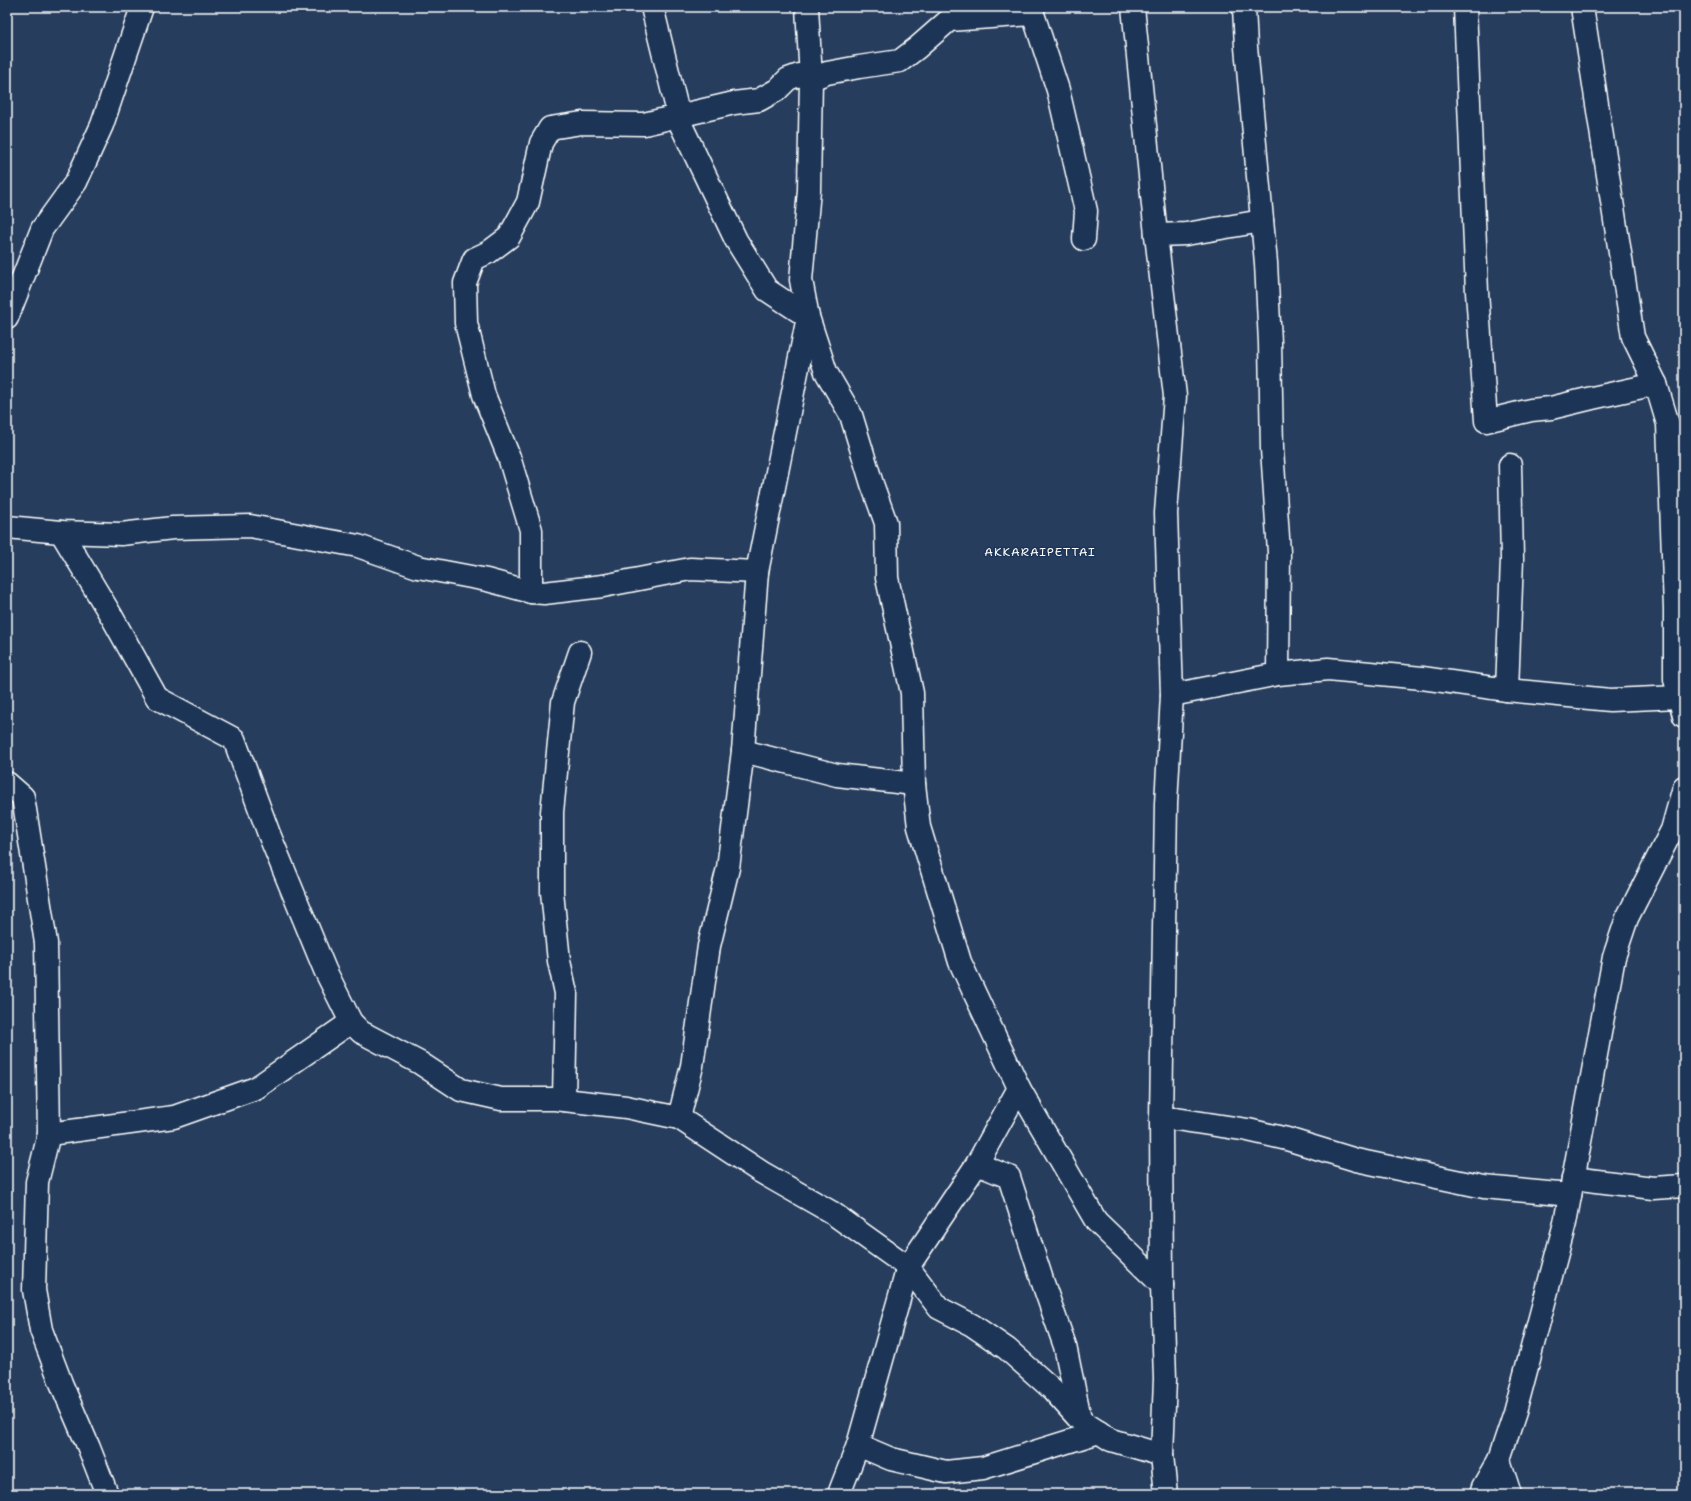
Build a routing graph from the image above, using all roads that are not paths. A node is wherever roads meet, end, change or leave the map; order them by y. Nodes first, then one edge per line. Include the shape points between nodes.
1 (142, 7) edge
2 (652, 7) edge
3 (807, 7) edge
4 (1133, 7) edge
5 (1244, 7) edge
6 (1465, 7) edge
7 (1582, 7) edge
8 (1033, 10) edge
9 (950, 14) edge
10 (810, 79) junction
11 (679, 117) junction
12 (1262, 221) junction
13 (1156, 235) junction
14 (1084, 239) dead end
15 (808, 316) junction
16 (7, 318) edge
17 (1656, 384) junction
18 (1510, 465) dead end
19 (7, 527) edge
20 (61, 532) junction
21 (757, 572) junction
22 (531, 592) junction
23 (1680, 617) edge
24 (580, 652) dead end
25 (1278, 674) junction
26 (1507, 690) junction
27 (1172, 695) junction
28 (1682, 706) edge
29 (743, 751) junction
30 (7, 783) edge
31 (914, 784) junction
32 (1684, 787) edge
33 (351, 1022) junction
34 (1019, 1088) junction
35 (564, 1100) junction
36 (679, 1118) junction
37 (1162, 1119) junction
38 (49, 1134) junction
39 (977, 1164) junction
40 (1684, 1186) edge
41 (1572, 1187) junction
42 (908, 1267) junction
43 (1162, 1285) junction
44 (1080, 1420) junction
45 (1099, 1432) junction
46 (858, 1445) junction
47 (1162, 1455) junction
48 (1499, 1460) junction
49 (107, 1494) edge
50 (839, 1494) edge
51 (1166, 1494) edge
52 (1481, 1494) edge
53 (1510, 1494) edge

1 - 16 street via 98,132 76,182 42,229
2 - 11 street
3 - 10 street
4 - 13 street
5 - 12 street
6 - 17 street via 1476,292 1486,421
7 - 17 street via 1632,336
8 - 9 street
8 - 14 street via 1058,90 1085,203
9 - 10 street via 917,48 900,61 827,73
10 - 11 street via 799,75 788,79 777,90 759,100 734,103
10 - 15 street via 809,190 801,280
11 - 15 street via 736,240 767,290
11 - 22 street via 644,124 582,123 550,128 541,143 528,202 509,237 489,252 474,259 465,283 466,323 484,395 509,457 530,530
12 - 13 street via 1186,234
12 - 25 street via 1279,552
13 - 27 street via 1175,396 1166,513
15 - 21 street
15 - 31 street via 826,372 851,416 886,522 887,578 912,693
17 - 23 street via 1668,424
18 - 26 street via 1512,558
19 - 20 street
20 - 22 street via 121,534 173,528 250,526 358,546 418,568 487,580
20 - 33 street via 112,616 157,698 234,739 269,834 325,970
21 - 22 street via 690,569 603,586 544,593
21 - 29 street
23 - 28 street via 1675,679
24 - 35 street via 563,702 552,812 552,892 559,961 566,993
25 - 26 street via 1328,668
25 - 27 street
26 - 28 street
27 - 37 street via 1166,804
29 - 31 street via 838,775
29 - 36 street via 728,868 709,946 692,1066
30 - 38 street via 24,797 46,943
31 - 34 street via 919,827 960,962
32 - 41 street via 1672,830 1628,918 1614,957
33 - 35 street via 361,1032 420,1063 460,1090 501,1099
33 - 38 street via 256,1088 174,1117
34 - 39 street
34 - 43 street via 1096,1221
35 - 36 street via 626,1106
36 - 42 street via 761,1172 831,1212
37 - 41 street via 1248,1130 1356,1160 1484,1187
37 - 43 street
38 - 49 street via 37,1182 34,1290 41,1330
39 - 42 street
39 - 44 street via 1009,1177 1065,1346
40 - 41 street
41 - 48 street via 1523,1381
42 - 44 street via 939,1308 972,1325 1007,1348 1052,1389
42 - 46 street
43 - 47 street via 1165,1378
44 - 45 street
45 - 46 street via 983,1468 946,1472 892,1459
45 - 47 street via 1111,1440
46 - 50 street
47 - 51 street
48 - 52 street
48 - 53 street

